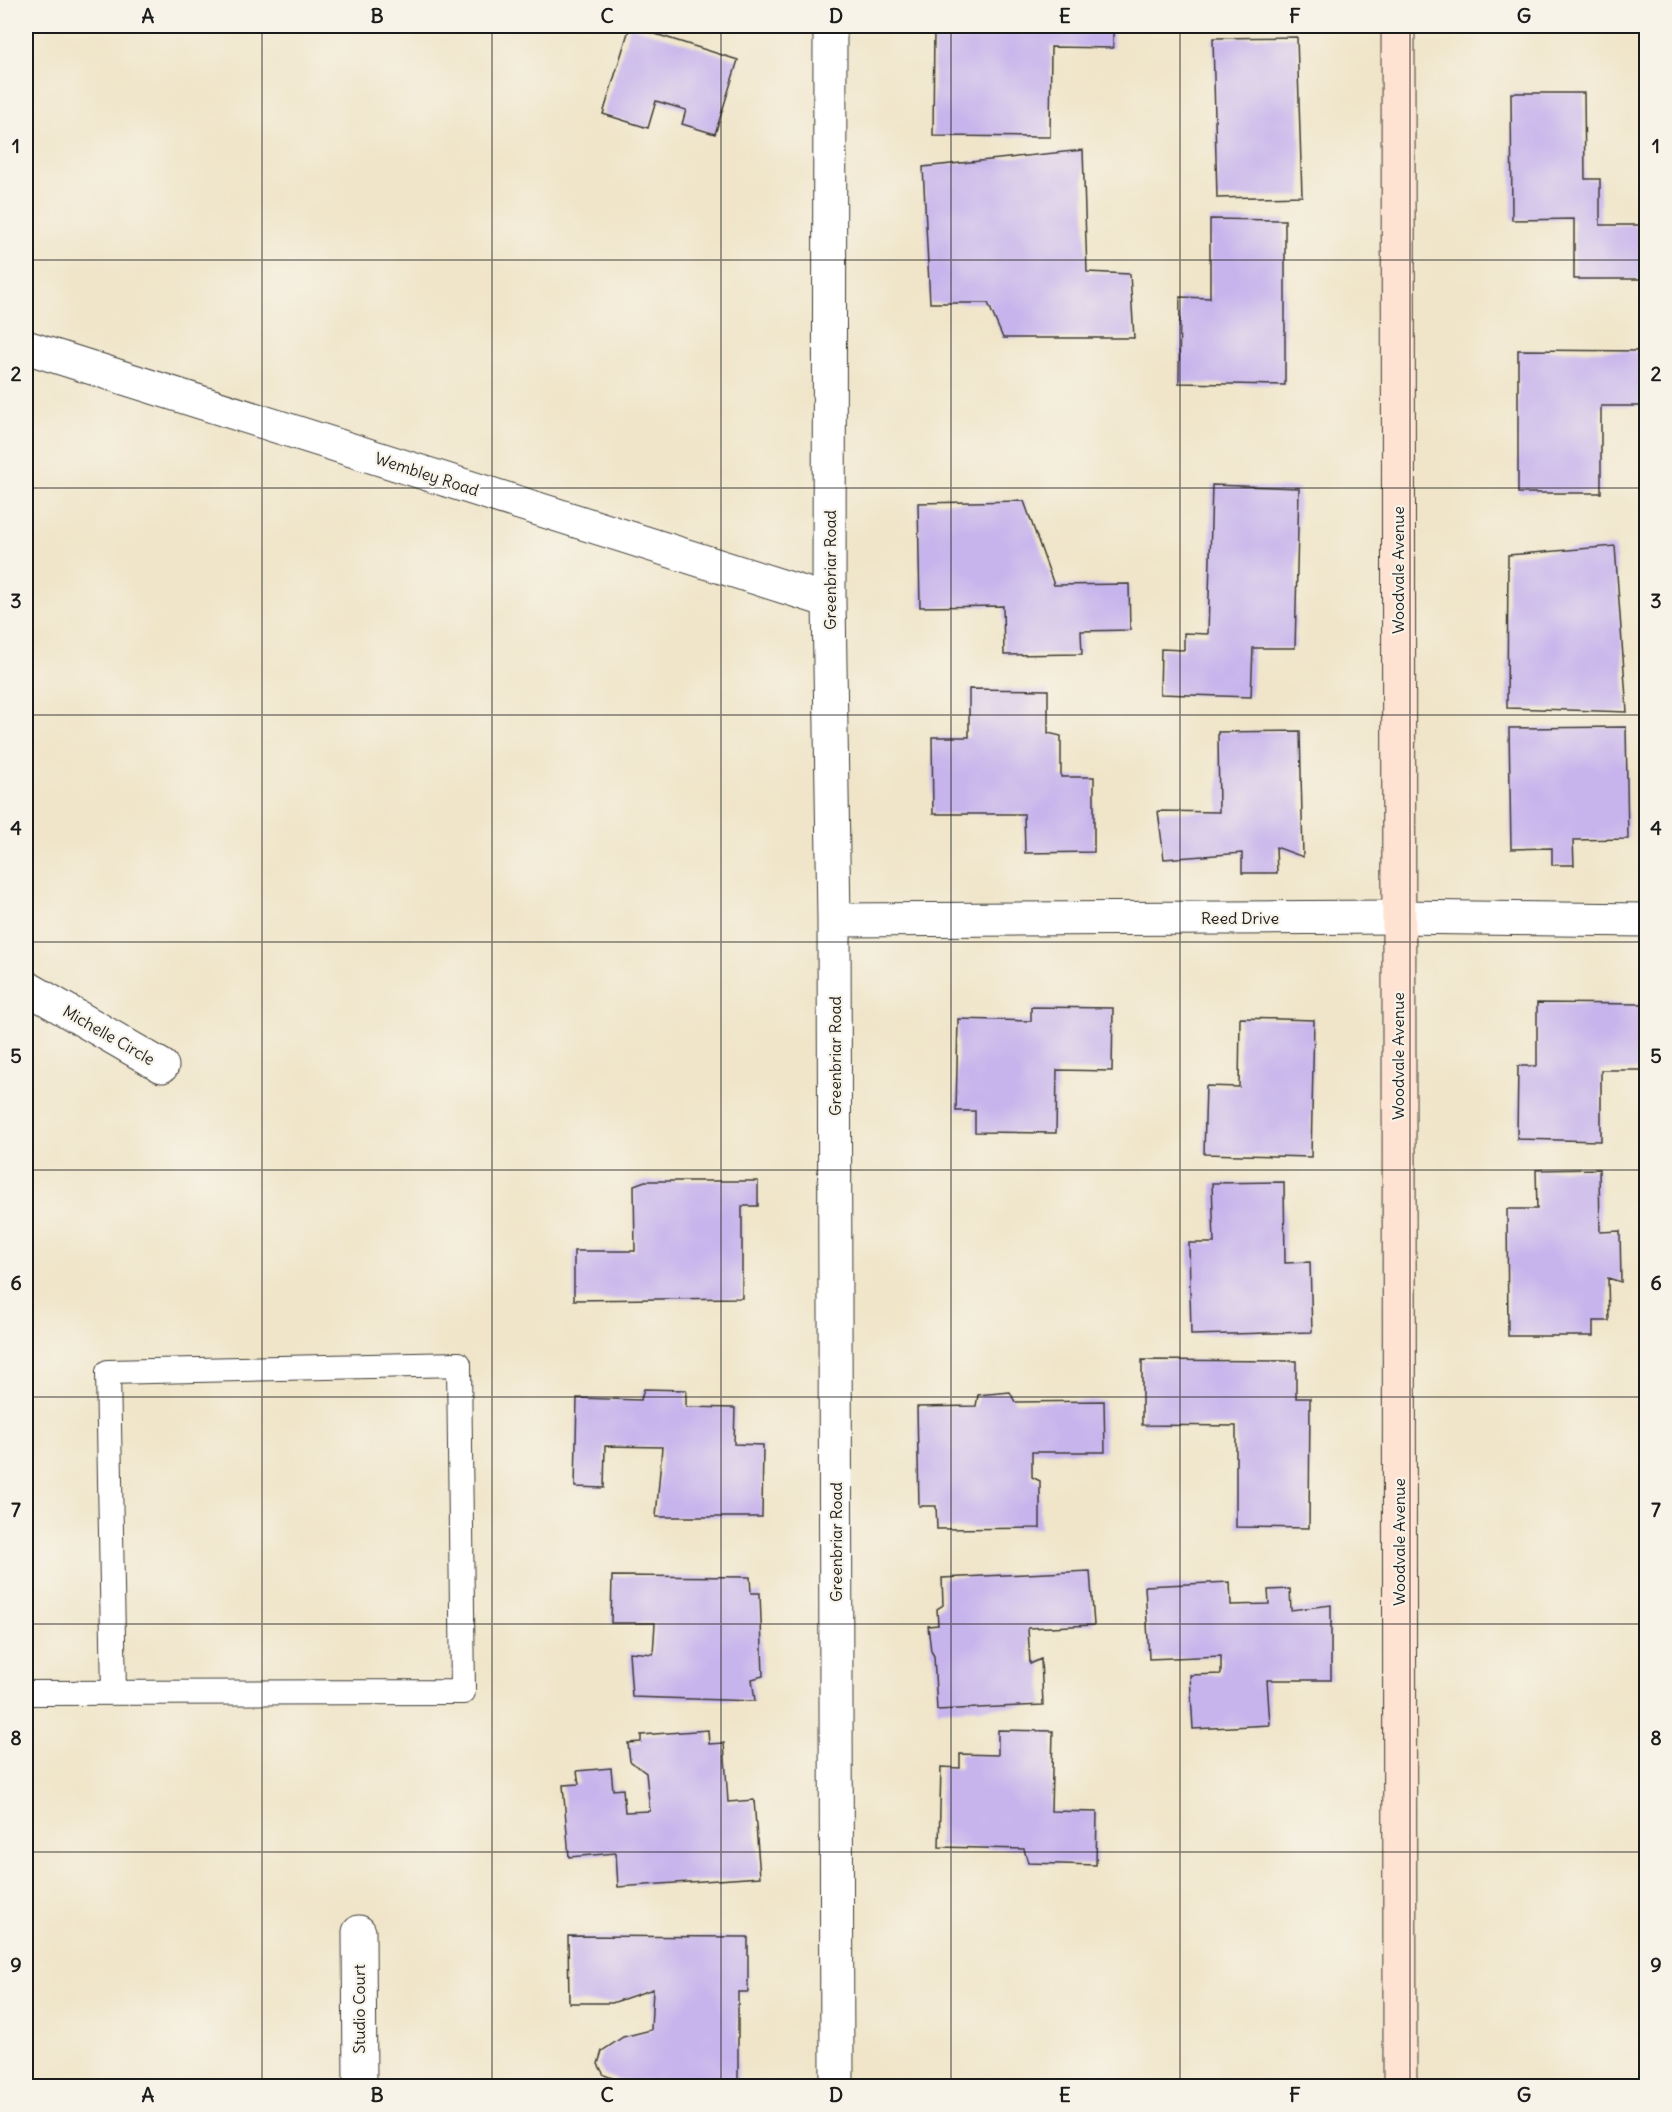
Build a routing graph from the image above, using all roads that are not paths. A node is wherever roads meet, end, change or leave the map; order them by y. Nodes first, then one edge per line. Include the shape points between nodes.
1 (830, 26) edge
2 (1398, 26) edge
3 (26, 347) edge
4 (829, 601) junction
5 (1398, 917) junction
6 (834, 920) junction
7 (1647, 920) edge
8 (26, 987) edge
9 (162, 1066) dead end
10 (26, 1693) edge
11 (114, 1693) junction
12 (359, 1932) dead end
13 (360, 2086) edge
14 (837, 2086) edge
15 (1400, 2086) edge

1 - 4 street, Greenbriar Road
2 - 5 street, Woodvale Avenue
3 - 4 street, Wembley Road
4 - 6 street, Greenbriar Road
5 - 6 street, Reed Drive
5 - 7 street, Reed Drive
5 - 15 street, Woodvale Avenue
6 - 14 street, Greenbriar Road
8 - 9 street, Michelle Circle
10 - 11 lane
11 - 11 lane via 463,1692 459,1364 108,1372
12 - 13 street, Studio Court

